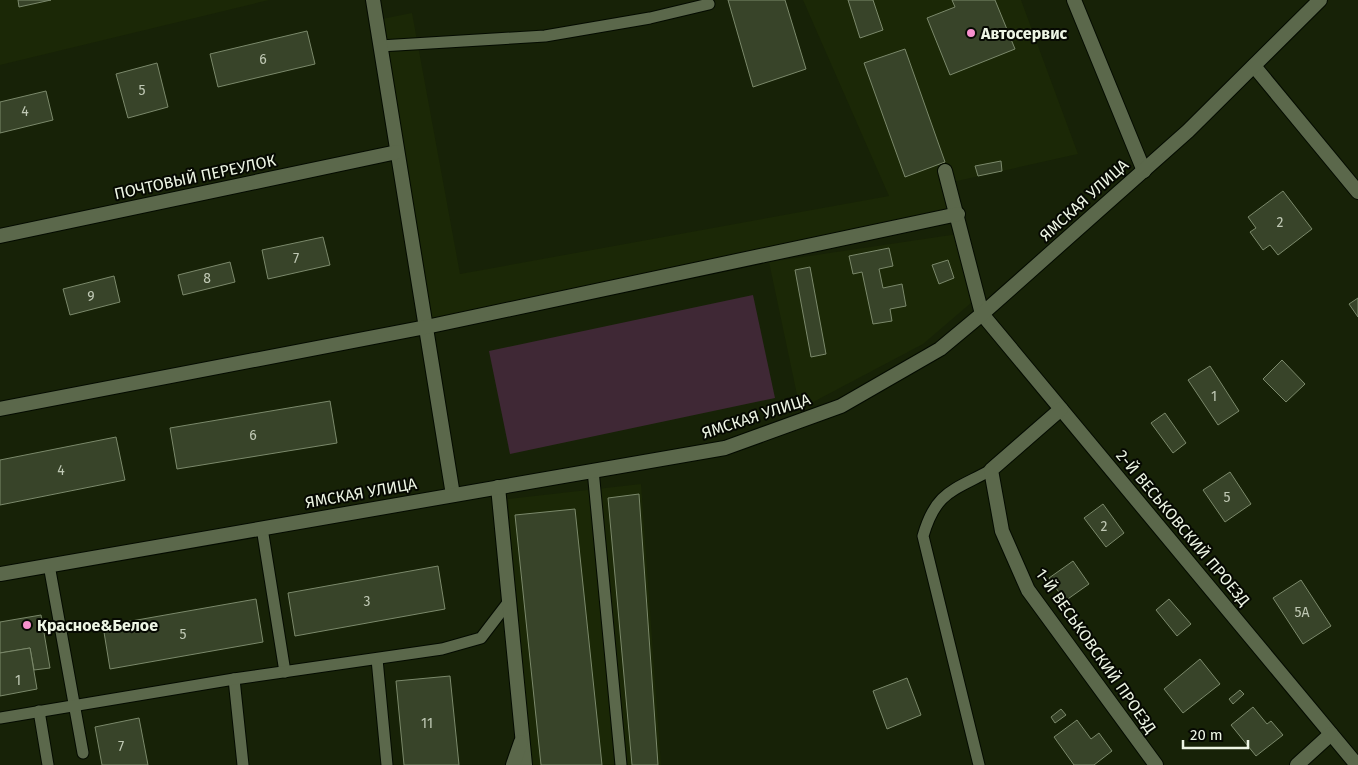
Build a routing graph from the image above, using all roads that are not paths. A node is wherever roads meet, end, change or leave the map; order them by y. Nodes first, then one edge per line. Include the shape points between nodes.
1 (373, 0) edge
2 (1074, 0) edge
3 (1320, 0) edge
4 (709, 4) dead end
5 (380, 46) junction
6 (1254, 66) junction
7 (397, 152) junction
8 (945, 171) dead end
9 (1144, 171) junction
10 (1358, 192) edge
11 (958, 214) junction
12 (0, 236) edge
13 (982, 314) junction
14 (426, 327) junction
15 (0, 409) edge
16 (1061, 409) junction
17 (593, 470) junction
18 (991, 470) junction
19 (498, 487) junction
20 (453, 494) junction
21 (262, 528) junction
22 (49, 565) junction
23 (0, 574) edge
24 (510, 600) junction
25 (377, 660) junction
26 (285, 672) junction
27 (234, 680) junction
28 (76, 705) junction
29 (39, 711) junction
30 (0, 718) edge
31 (1331, 734) junction
32 (522, 736) junction
33 (83, 753) dead end
34 (48, 765) edge
35 (243, 765) edge
36 (387, 765) edge
37 (513, 765) edge
38 (525, 765) edge
39 (620, 765) edge
40 (979, 765) edge
41 (1156, 765) edge
42 (1297, 765) edge
43 (1358, 765) edge

1 - 5 street
2 - 9 street
3 - 6 street, ЯМСКАЯ УЛИЦА
4 - 5 lane via 545,36
5 - 7 street
6 - 9 street, ЯМСКАЯ УЛИЦА
6 - 10 street
7 - 12 street, ПОЧТОВЫЙ ПЕРЕУЛОК
7 - 14 street
8 - 11 street
9 - 13 street, ЯМСКАЯ УЛИЦА
11 - 13 street
11 - 14 street
13 - 16 street, 2-Й ВЕСЬКОВСКИЙ ПРОЕЗД
13 - 17 street, ЯМСКАЯ УЛИЦА via 940,349 841,406 724,448
14 - 15 street
14 - 20 street
16 - 18 street
16 - 31 street, 2-Й ВЕСЬКОВСКИЙ ПРОЕЗД
17 - 19 street, ЯМСКАЯ УЛИЦА
17 - 39 lane
18 - 40 lane via 943,496 930,514 923,536
18 - 41 street, 1-Й ВЕСЬКОВСКИЙ ПРОЕЗД via 1002,531 1028,590
19 - 20 street, ЯМСКАЯ УЛИЦА
19 - 24 street
20 - 21 street, ЯМСКАЯ УЛИЦА
21 - 22 street, ЯМСКАЯ УЛИЦА
21 - 26 lane
22 - 23 street, ЯМСКАЯ УЛИЦА
22 - 28 lane
24 - 25 lane via 481,638 442,649
24 - 32 street
25 - 26 lane
25 - 36 lane
26 - 27 lane
27 - 28 lane
27 - 35 lane
28 - 29 lane
28 - 33 lane
29 - 30 lane
29 - 34 lane
31 - 42 street
31 - 43 street, 2-Й ВЕСЬКОВСКИЙ ПРОЕЗД
32 - 37 street
32 - 38 street

